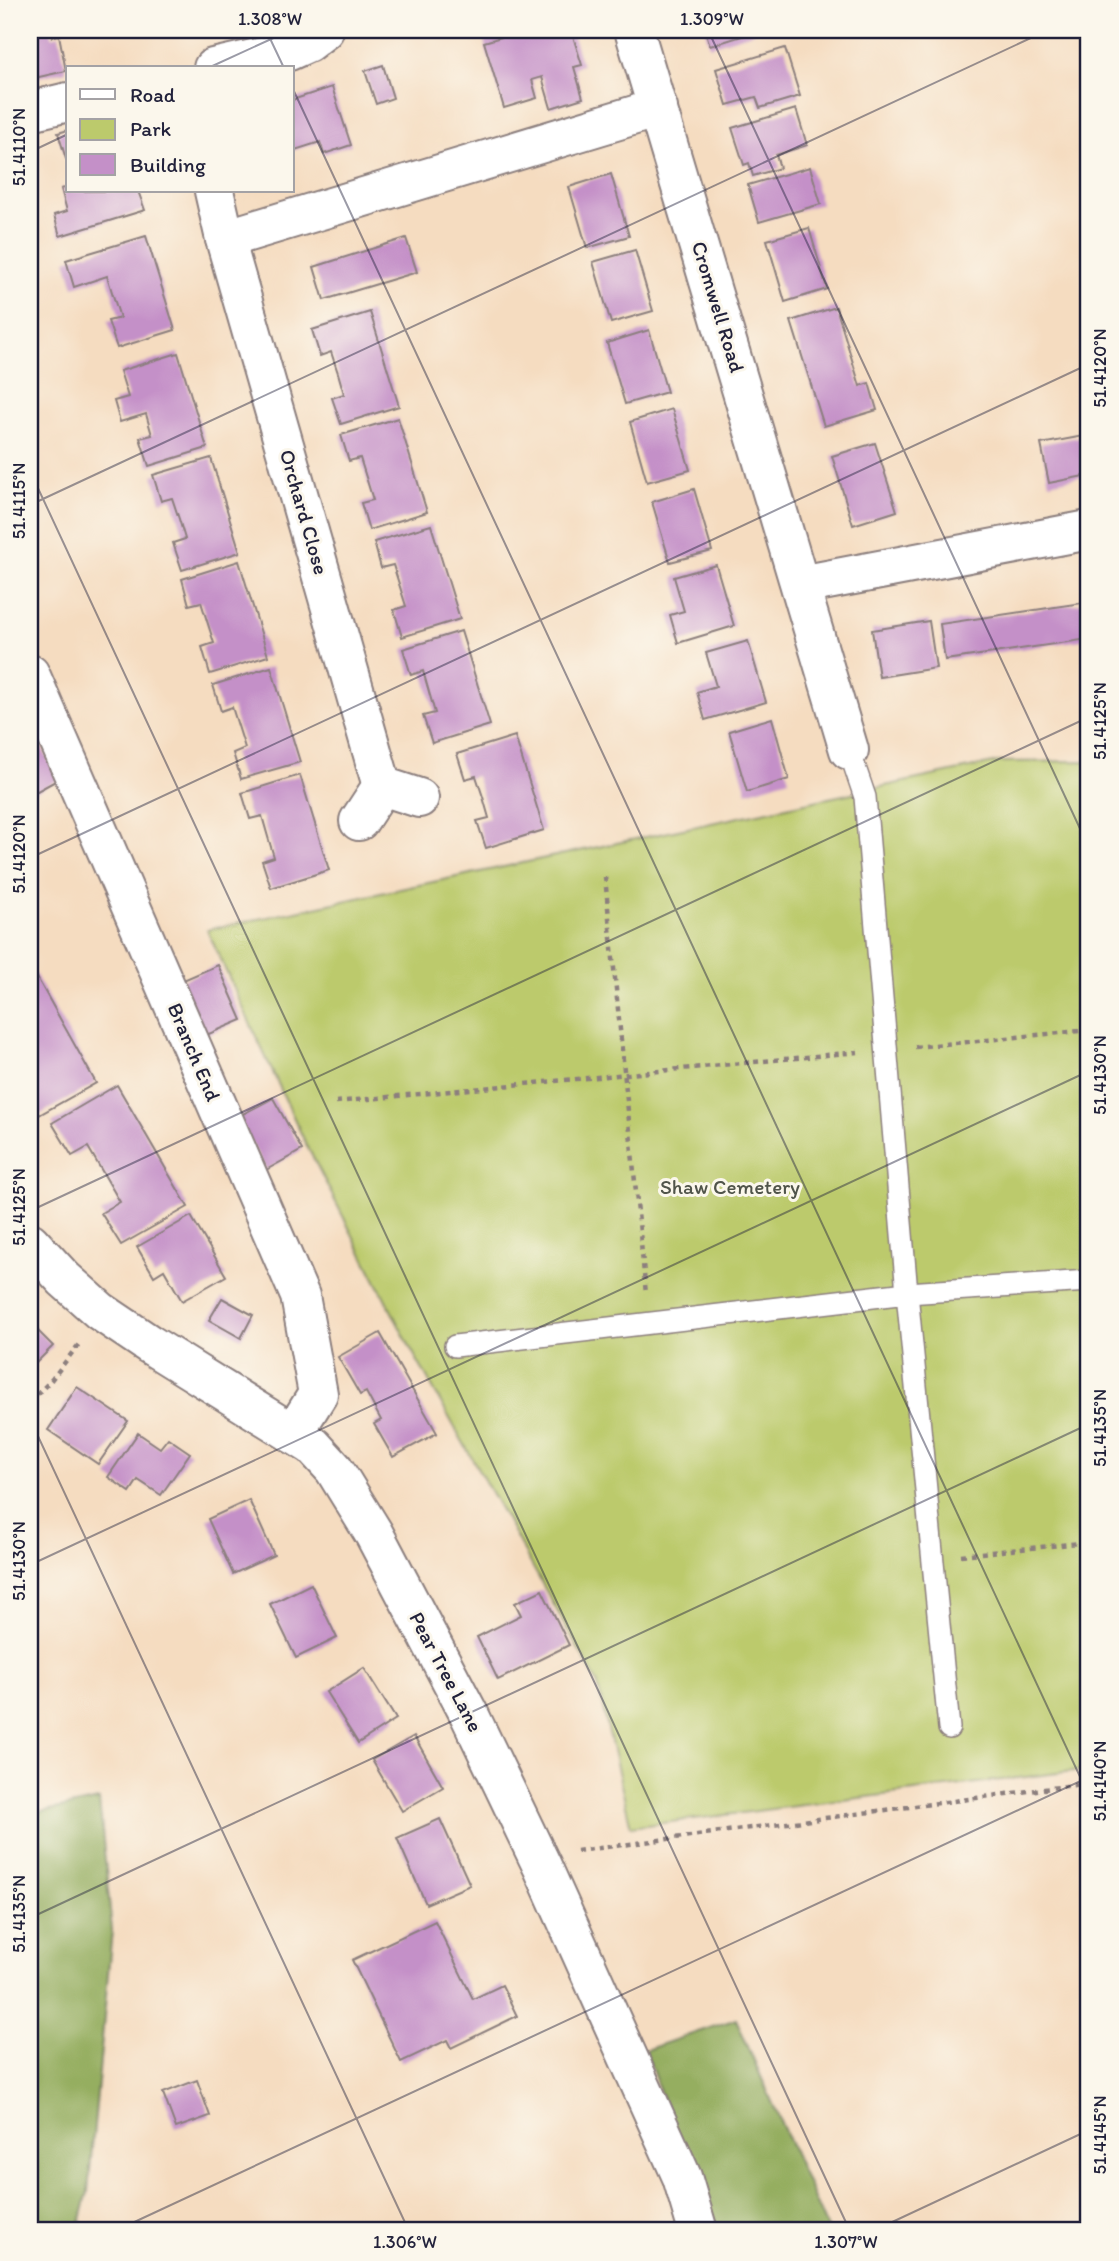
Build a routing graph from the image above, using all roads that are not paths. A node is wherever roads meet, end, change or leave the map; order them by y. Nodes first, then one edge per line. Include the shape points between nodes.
1 (324, 30) edge
2 (634, 30) edge
3 (222, 66) edge
4 (66, 102) edge
5 (658, 108) junction
6 (30, 111) edge
7 (214, 192) edge
8 (225, 239) junction
9 (1089, 530) edge
10 (801, 585) junction
11 (30, 674) edge
12 (849, 750) joint
13 (382, 786) junction
14 (419, 798) dead end
15 (359, 821) dead end
16 (30, 1242) edge
17 (1089, 1281) edge
18 (907, 1293) junction
19 (455, 1346) dead end
20 (293, 1434) junction
21 (949, 1728) dead end
22 (698, 2231) edge

1 - 3 street via 289,51
2 - 5 street, Cromwell Road
4 - 6 street
5 - 8 street
5 - 10 street, Cromwell Road
7 - 8 street, Orchard Close
8 - 13 street, Orchard Close
9 - 10 street
10 - 12 street, Cromwell Road
11 - 20 street, Branch End via 300,1296 318,1394
12 - 18 lane via 865,797
13 - 14 street
13 - 15 street
16 - 20 street, Pear Tree Lane via 100,1311
17 - 18 lane
18 - 19 lane
18 - 21 lane
20 - 22 street, Pear Tree Lane via 313,1446 334,1469 470,1716 682,2177

